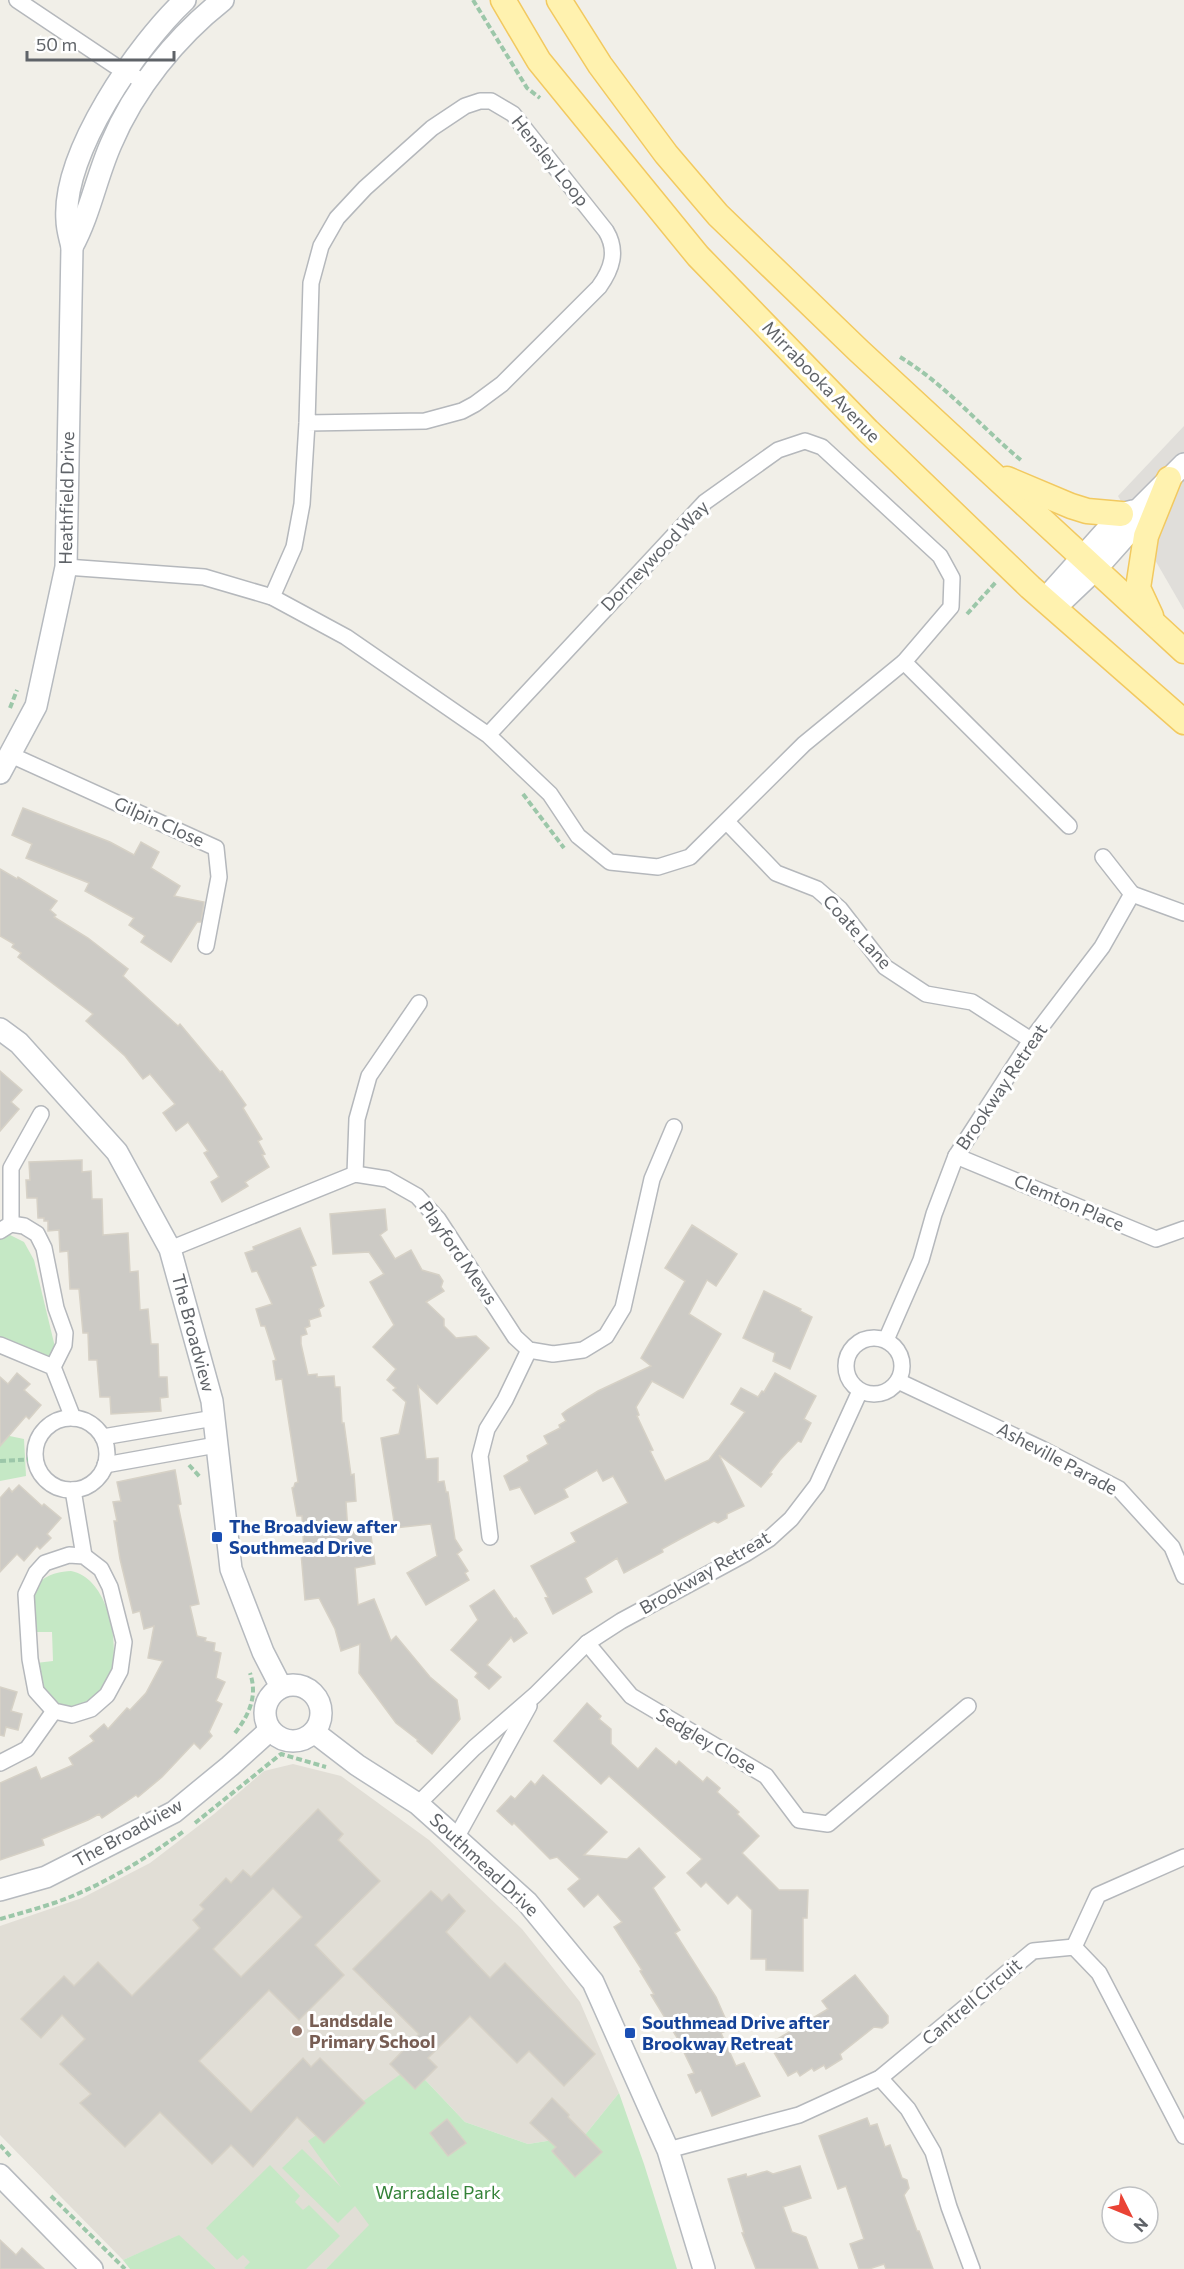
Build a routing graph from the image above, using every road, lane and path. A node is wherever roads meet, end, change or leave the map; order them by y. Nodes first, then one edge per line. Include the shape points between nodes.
1 (17, 0) edge
2 (185, 0) edge
3 (223, 0) edge
4 (559, 0) edge
5 (504, 5) edge
6 (125, 71) junction
7 (146, 83) junction
8 (72, 247) junction
9 (896, 355) dead end
10 (307, 423) junction
11 (1028, 466) dead end
12 (1176, 472) edge
13 (993, 474) junction
14 (1130, 511) junction
15 (1089, 562) junction
16 (66, 567) junction
17 (1001, 577) dead end
18 (272, 597) junction
19 (1050, 603) junction
20 (965, 616) dead end
21 (1156, 625) junction
22 (1184, 651) edge
23 (904, 662) junction
24 (1184, 722) edge
25 (488, 735) junction
26 (11, 755) junction
27 (0, 773) edge
28 (520, 790) dead end
29 (727, 822) junction
30 (1070, 826) dead end
31 (566, 849) dead end
32 (1102, 857) dead end
33 (1132, 894) junction
34 (1184, 913) edge
35 (206, 946) dead end
36 (419, 1004) dead end
37 (0, 1029) edge
38 (1031, 1040) junction
39 (41, 1114) dead end
40 (674, 1127) dead end
41 (956, 1156) junction
42 (355, 1174) junction
43 (5, 1227) edge
44 (1184, 1229) edge
45 (170, 1249) junction
46 (886, 1340) junction
47 (0, 1344) edge
48 (529, 1350) junction
49 (53, 1367) junction
50 (898, 1381) junction
51 (860, 1391) junction
52 (73, 1418) junction
53 (214, 1418) junction
54 (103, 1437) junction
55 (216, 1445) junction
56 (188, 1450) junction
57 (35, 1459) junction
58 (0, 1461) edge
59 (105, 1466) junction
60 (206, 1482) dead end
61 (73, 1490) junction
62 (490, 1537) dead end
63 (84, 1556) junction
64 (1184, 1576) edge
65 (587, 1643) junction
66 (249, 1671) dead end
67 (281, 1688) junction
68 (535, 1695) junction
69 (968, 1706) dead end
70 (54, 1711) junction
71 (270, 1730) junction
72 (314, 1732) junction
73 (228, 1740) dead end
74 (0, 1763) edge
75 (334, 1770) dead end
76 (418, 1804) junction
77 (456, 1838) junction
78 (1184, 1857) edge
79 (0, 1890) edge
80 (0, 1919) edge
81 (1074, 1947) junction
82 (880, 2078) junction
83 (1184, 2136) edge
84 (0, 2145) edge
85 (668, 2150) junction
86 (7, 2168) edge
87 (44, 2189) dead end
88 (92, 2269) edge
89 (125, 2269) edge
90 (704, 2269) edge
91 (972, 2269) edge

1 - 6 street
2 - 6 street, Heathfield Drive
3 - 7 street, Heathfield Drive via 181,40
4 - 13 main road via 600,65 666,154 718,215
5 - 19 main road, Mirrabooka Avenue via 538,61 699,256 868,432
6 - 7 street
6 - 8 street, Heathfield Drive via 95,123 72,180 66,219
7 - 8 street, Heathfield Drive via 110,146 84,225
8 - 16 street, Heathfield Drive
9 - 11 path via 922,370
10 - 10 street, Hensley Loop via 311,283 321,246 337,218 432,128 480,101 501,106 513,114 606,231 613,252 609,274 502,384 462,411 425,421
10 - 18 street, Hensley Loop via 302,504 294,547
12 - 14 street
12 - 21 main road via 1146,536 1138,588
13 - 14 main road via 1087,511
13 - 15 main road
14 - 15 street
15 - 19 street
15 - 21 main road
16 - 18 street, Dorneywood Way via 204,577
16 - 26 street, Heathfield Drive via 36,705
17 - 20 path
18 - 25 street, Dorneywood Way via 346,637
19 - 24 main road, Mirrabooka Avenue
21 - 22 main road
23 - 25 street, Dorneywood Way via 951,607 952,578 940,556 822,447 805,441 778,450 705,502
23 - 29 street, Dorneywood Way via 804,744
23 - 30 street
25 - 29 street, Dorneywood Way via 550,794 578,836 610,862 658,867 690,857
26 - 27 street, Heathfield Drive
26 - 35 street, Gilpin Close via 216,848 219,877
28 - 31 path
29 - 38 street, Coate Lane via 776,873 817,888 840,909 885,967 926,994 972,1002
32 - 33 street
33 - 34 street
33 - 38 street, Brookway Retreat via 1101,947
36 - 42 street via 369,1076 357,1119
37 - 45 street, The Broadview via 19,1043 117,1152
38 - 41 street, Brookway Retreat
39 - 43 street via 11,1168
40 - 48 street via 652,1179 623,1308 606,1336 583,1350 553,1354
41 - 44 street, Clemton Place via 1156,1239
41 - 46 street, Brookway Retreat via 921,1260
42 - 45 street
42 - 48 street, Playford Mews via 387,1179 417,1196 438,1219 515,1337
43 - 49 street via 24,1226 36,1234 44,1248 65,1333 64,1345
45 - 53 street, The Broadview
46 - 50 street via 899,1353 902,1363
46 - 51 street via 865,1339 848,1353 846,1374
47 - 49 street
48 - 62 street via 487,1429 480,1456
49 - 52 street
50 - 51 street via 881,1394
50 - 64 street, Asheville Parade via 1119,1489 1172,1547
51 - 65 street, Brookway Retreat via 817,1485 791,1519 745,1554
52 - 54 street via 95,1427
52 - 57 street via 49,1425 38,1440
53 - 54 street
53 - 55 street, The Broadview
54 - 59 street
55 - 56 street
55 - 67 street, The Broadview via 231,1569
56 - 59 street
56 - 60 path via 190,1467
57 - 58 path
57 - 61 street via 40,1474 49,1483
59 - 61 street via 89,1485
61 - 63 street
63 - 70 street via 69,1555 45,1563 26,1594 36,1691
63 - 70 street via 101,1569 110,1587 124,1642 120,1671 107,1695 91,1709 72,1715
65 - 68 street, Brookway Retreat
65 - 69 street, Sedgley Close via 631,1696 766,1776 799,1820 828,1824
66 - 73 path via 253,1682 251,1710
67 - 71 street via 267,1701 266,1721
67 - 72 street via 295,1685 308,1689 317,1699 321,1713
68 - 76 street, Brookway Retreat
68 - 77 street, Brookway Retreat
70 - 74 street via 27,1749
71 - 72 street via 291,1741
71 - 79 street, The Broadview via 174,1812 46,1878
72 - 76 street, Southmead Drive
75 - 80 path via 281,1754 201,1819 115,1876 55,1903
76 - 77 street, Southmead Drive
77 - 85 street, Southmead Drive via 526,1902 593,1982
78 - 81 street via 1098,1895
81 - 82 street, Cantrell Circuit via 1033,1951
81 - 83 street via 1100,1973
82 - 85 street, Cantrell Circuit via 799,2115
82 - 91 street via 908,2109 933,2152
84 - 86 path
85 - 90 street, Southmead Drive
86 - 88 street
87 - 89 path

